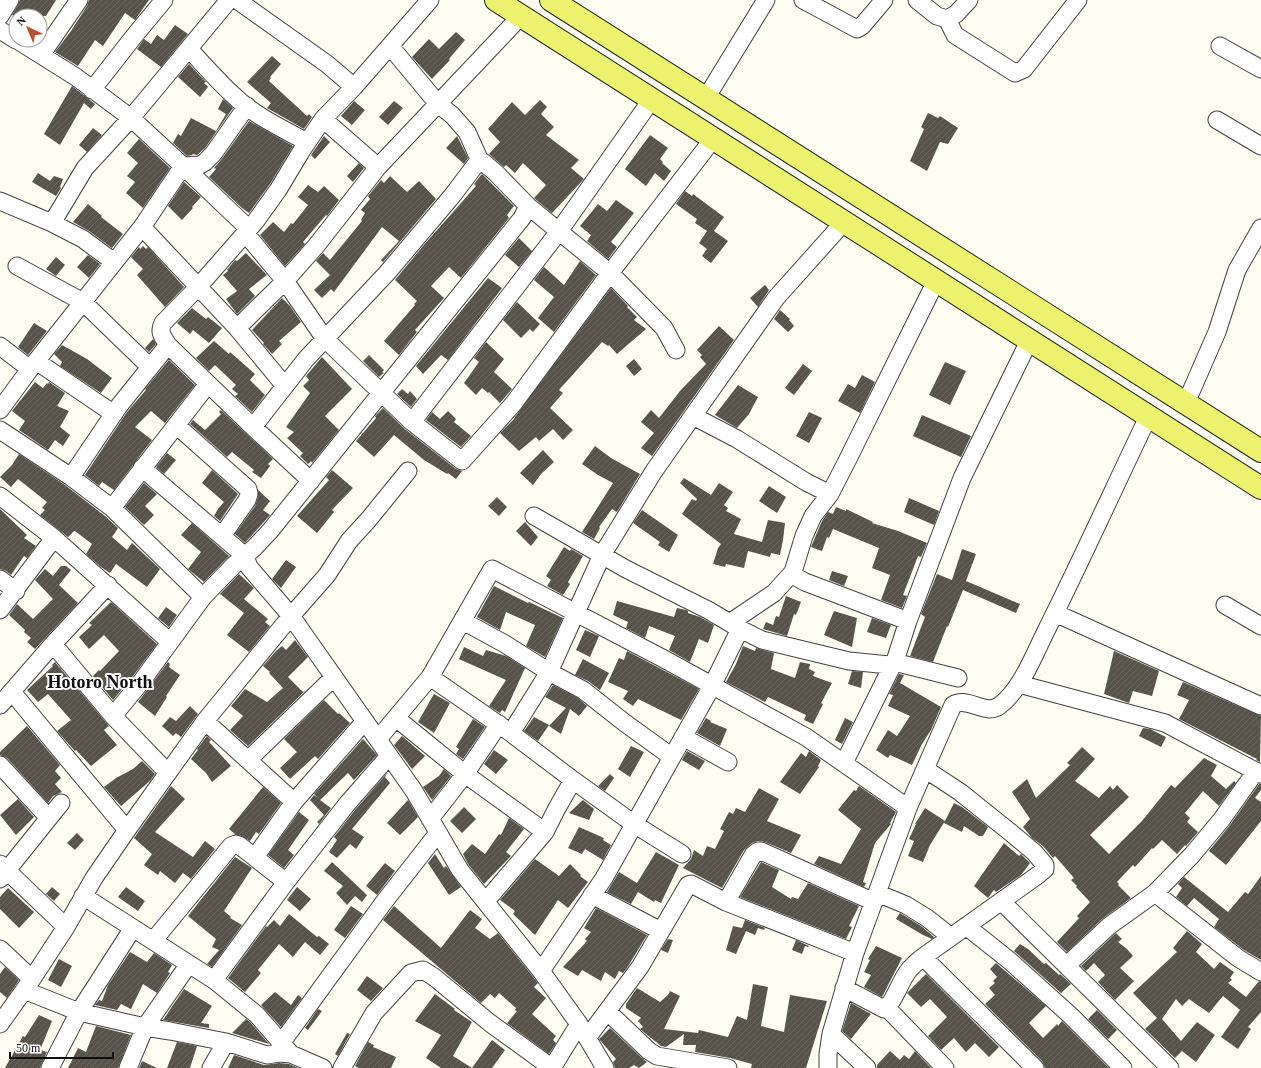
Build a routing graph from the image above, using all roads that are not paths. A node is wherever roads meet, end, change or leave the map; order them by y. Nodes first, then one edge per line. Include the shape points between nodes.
1 (10, 0) edge
2 (79, 0) edge
3 (164, 0) edge
4 (229, 0) edge
5 (237, 0) edge
6 (430, 0) edge
7 (496, 0) edge
8 (551, 0) edge
9 (766, 0) edge
10 (803, 0) edge
11 (884, 0) edge
12 (917, 0) edge
13 (969, 0) edge
14 (1078, 0) edge
15 (0, 16) edge
16 (520, 16) junction
17 (947, 19) junction
18 (390, 46) junction
19 (1220, 46) dead end
20 (29, 48) edge
21 (188, 49) junction
22 (40, 55) junction
23 (1261, 69) edge
24 (354, 87) junction
25 (92, 90) junction
26 (706, 98) junction
27 (652, 100) junction
28 (438, 104) junction
29 (247, 106) junction
30 (131, 118) junction
31 (323, 119) junction
32 (1217, 120) dead end
33 (713, 139) junction
34 (307, 142) junction
35 (1261, 146) edge
36 (480, 161) junction
37 (183, 166) junction
38 (378, 167) junction
39 (0, 201) edge
40 (528, 206) junction
41 (844, 222) junction
42 (52, 223) junction
43 (142, 227) junction
44 (1261, 228) edge
45 (247, 232) junction
46 (558, 232) junction
47 (114, 262) junction
48 (17, 266) dead end
49 (610, 273) junction
50 (285, 281) junction
51 (936, 281) junction
52 (198, 286) junction
53 (83, 302) junction
54 (236, 328) junction
55 (325, 339) junction
56 (1029, 341) junction
57 (168, 345) junction
58 (0, 346) edge
59 (676, 350) dead end
60 (33, 365) junction
61 (150, 367) junction
62 (208, 384) junction
63 (285, 386) junction
64 (381, 393) junction
65 (1186, 403) junction
66 (0, 410) edge
67 (114, 414) junction
68 (693, 416) junction
69 (1148, 417) junction
70 (412, 422) junction
71 (176, 425) junction
72 (252, 427) junction
73 (0, 430) edge
74 (1261, 451) edge
75 (142, 468) junction
76 (408, 471) dead end
77 (71, 477) junction
78 (311, 481) junction
79 (1261, 488) edge
80 (830, 494) junction
81 (0, 496) edge
82 (112, 508) junction
83 (534, 516) dead end
84 (222, 536) junction
85 (54, 538) junction
86 (602, 555) junction
87 (245, 556) junction
88 (793, 572) junction
89 (0, 579) edge
90 (108, 586) junction
91 (16, 591) junction
92 (203, 597) junction
93 (1225, 605) dead end
94 (0, 610) edge
95 (576, 612) junction
96 (1055, 613) junction
97 (291, 616) junction
98 (463, 621) junction
99 (908, 621) junction
100 (735, 626) junction
101 (1261, 626) edge
102 (170, 642) junction
103 (53, 644) junction
104 (894, 662) junction
105 (549, 672) junction
106 (334, 677) junction
107 (430, 677) junction
108 (958, 678) dead end
109 (1019, 684) junction
110 (712, 686) junction
111 (12, 692) junction
112 (0, 705) edge
113 (1261, 706) edge
114 (113, 716) junction
115 (396, 718) junction
116 (205, 721) junction
117 (365, 721) junction
118 (505, 728) junction
119 (683, 737) junction
120 (378, 740) junction
121 (389, 756) junction
122 (672, 756) junction
123 (248, 760) junction
124 (728, 762) dead end
125 (844, 763) junction
126 (0, 765) edge
127 (925, 769) junction
128 (168, 773) junction
129 (1259, 773) edge
130 (465, 774) junction
131 (573, 780) junction
132 (294, 802) junction
133 (61, 803) dead end
134 (908, 808) junction
135 (49, 818) junction
136 (634, 824) junction
137 (434, 826) junction
138 (127, 830) junction
139 (545, 832) junction
140 (682, 854) dead end
141 (255, 857) junction
142 (2, 871) edge
143 (286, 882) junction
144 (1155, 893) junction
145 (592, 895) junction
146 (83, 896) junction
147 (875, 897) junction
148 (486, 901) junction
149 (1001, 901) junction
150 (726, 902) junction
151 (966, 926) junction
152 (66, 927) junction
153 (133, 928) junction
154 (661, 931) junction
155 (951, 937) junction
156 (153, 941) junction
157 (0, 948) edge
158 (855, 953) junction
159 (923, 957) junction
160 (189, 964) junction
161 (1067, 965) junction
162 (541, 971) junction
163 (1261, 972) edge
164 (214, 980) junction
165 (28, 984) junction
166 (844, 988) junction
167 (887, 1008) junction
168 (606, 1011) junction
169 (79, 1012) junction
170 (0, 1024) edge
171 (145, 1027) junction
172 (583, 1031) junction
173 (831, 1034) junction
174 (226, 1042) junction
175 (287, 1048) junction
176 (50, 1068) edge
177 (128, 1068) edge
178 (211, 1068) edge
179 (323, 1068) edge
180 (342, 1068) edge
181 (605, 1068) edge
182 (728, 1068) edge
183 (828, 1068) edge
184 (867, 1068) edge
185 (945, 1068) edge
186 (1035, 1068) edge
187 (1123, 1068) edge
188 (1170, 1068) edge

1 - 15 street
2 - 22 street
3 - 25 street
4 - 21 street
5 - 24 street
6 - 18 street
7 - 16 main road
8 - 26 main road
9 - 26 street
10 - 11 street via 857,30
12 - 17 street via 937,16
13 - 17 street via 956,14
14 - 17 street via 1024,69 1015,73 955,36
16 - 27 main road
16 - 28 street
18 - 24 street
18 - 28 street
19 - 23 street
20 - 22 street
21 - 29 street
21 - 30 street
22 - 25 street
24 - 31 street
25 - 30 street
26 - 65 main road
27 - 33 main road
27 - 46 street
28 - 36 street via 467,132
28 - 38 street
29 - 34 street via 266,120
29 - 37 street via 205,162
30 - 37 street
30 - 42 street via 84,168
31 - 34 street
31 - 38 street
32 - 35 street
33 - 41 main road
33 - 49 street
34 - 45 street via 278,190
36 - 40 street
36 - 55 street via 387,273
37 - 43 street
37 - 45 street
38 - 50 street
39 - 42 street
40 - 46 street
40 - 64 street via 517,224
41 - 51 main road
41 - 68 street via 776,298
42 - 47 street via 83,239
43 - 47 street
43 - 52 street
44 - 65 street via 1237,270 1217,332
45 - 50 street
45 - 52 street
46 - 49 street
46 - 70 street
47 - 53 street
48 - 53 street
49 - 59 street via 664,328
49 - 70 street via 514,403 462,461
50 - 54 street
50 - 55 street
51 - 56 main road
51 - 80 street
52 - 54 street
52 - 57 street via 162,323 160,333
53 - 60 street
53 - 61 street
54 - 63 street
55 - 63 street
55 - 64 street
56 - 69 main road
56 - 99 street via 962,478
57 - 61 street
57 - 62 street
58 - 60 street
60 - 66 street
60 - 67 street
61 - 67 street
62 - 71 street
62 - 72 street
63 - 72 street
64 - 70 street
64 - 78 street
65 - 74 main road
67 - 77 street
68 - 80 street
68 - 86 street via 654,470
69 - 79 main road
69 - 96 street
71 - 75 street
71 - 84 street via 248,489 247,500
72 - 78 street
73 - 77 street
75 - 82 street
75 - 84 street
76 - 97 street via 349,541 327,575
77 - 82 street
78 - 87 street via 270,531
80 - 88 street via 813,516
81 - 85 street
82 - 92 street
83 - 86 street
84 - 87 street
85 - 90 street
85 - 91 street
86 - 95 street
86 - 100 street
87 - 92 street
87 - 97 street via 249,567
88 - 99 street via 805,582
88 - 100 street via 774,593
89 - 91 street
90 - 102 street
90 - 103 street
91 - 94 street
92 - 102 street
93 - 101 street
95 - 98 street via 492,569
95 - 105 street
95 - 110 street
96 - 109 street
96 - 113 street
97 - 106 street
97 - 116 street
98 - 105 street
98 - 107 street
99 - 104 street
100 - 104 street via 762,640 849,660 889,665
100 - 110 street
102 - 114 street
103 - 111 street
103 - 114 street
104 - 108 street
104 - 125 street
105 - 118 street
105 - 122 street via 583,690
106 - 117 street
106 - 123 street
107 - 115 street
107 - 118 street
109 - 127 street via 998,706 992,708 965,702 953,705
109 - 129 street via 1165,723
110 - 119 street
110 - 125 street via 806,737
111 - 112 street
111 - 138 street
114 - 128 street
115 - 120 street
115 - 130 street
116 - 123 street
116 - 128 street
117 - 120 street
117 - 132 street
118 - 130 street
118 - 131 street
119 - 122 street
119 - 124 street
120 - 121 street
121 - 137 street via 414,791
121 - 143 street via 347,804
122 - 136 street
123 - 132 street
125 - 134 street
126 - 135 street
127 - 134 street
127 - 149 street via 960,792 1034,852 1045,865 1045,869 1038,875
128 - 138 street
129 - 144 street via 1192,855
130 - 137 street
130 - 139 street
131 - 136 street
131 - 139 street
132 - 141 street
133 - 135 street
134 - 147 street
135 - 142 street
136 - 140 street
136 - 145 street
137 - 148 street via 460,870
137 - 175 street
138 - 146 street
139 - 148 street
141 - 143 street
141 - 156 street via 239,845 230,846
142 - 152 street
143 - 164 street
144 - 161 street via 1109,926
144 - 163 street via 1238,958
145 - 154 street
145 - 162 street
146 - 152 street
146 - 153 street
147 - 150 street via 758,851 753,855
147 - 155 street via 906,905
147 - 158 street
148 - 162 street
149 - 151 street
149 - 161 street
150 - 154 street via 691,884 688,885
150 - 158 street
151 - 155 street
151 - 187 street via 1064,1010
152 - 165 street
153 - 156 street
153 - 169 street
154 - 168 street via 640,967
155 - 159 street
156 - 160 street
157 - 165 street
158 - 166 street
159 - 167 street via 908,970
159 - 186 street
160 - 164 street
160 - 171 street
161 - 188 street
162 - 172 street
164 - 175 street via 257,1015
165 - 169 street
165 - 170 street
166 - 167 street via 884,1009
166 - 173 street
167 - 185 street
168 - 172 street
168 - 182 street via 657,1056
169 - 171 street
169 - 176 street
171 - 174 street
171 - 177 street
172 - 180 street via 552,1068 422,970 411,973 374,1013
172 - 181 street
173 - 183 street
173 - 184 street
174 - 175 street via 267,1055 279,1053
174 - 178 street
175 - 179 street

